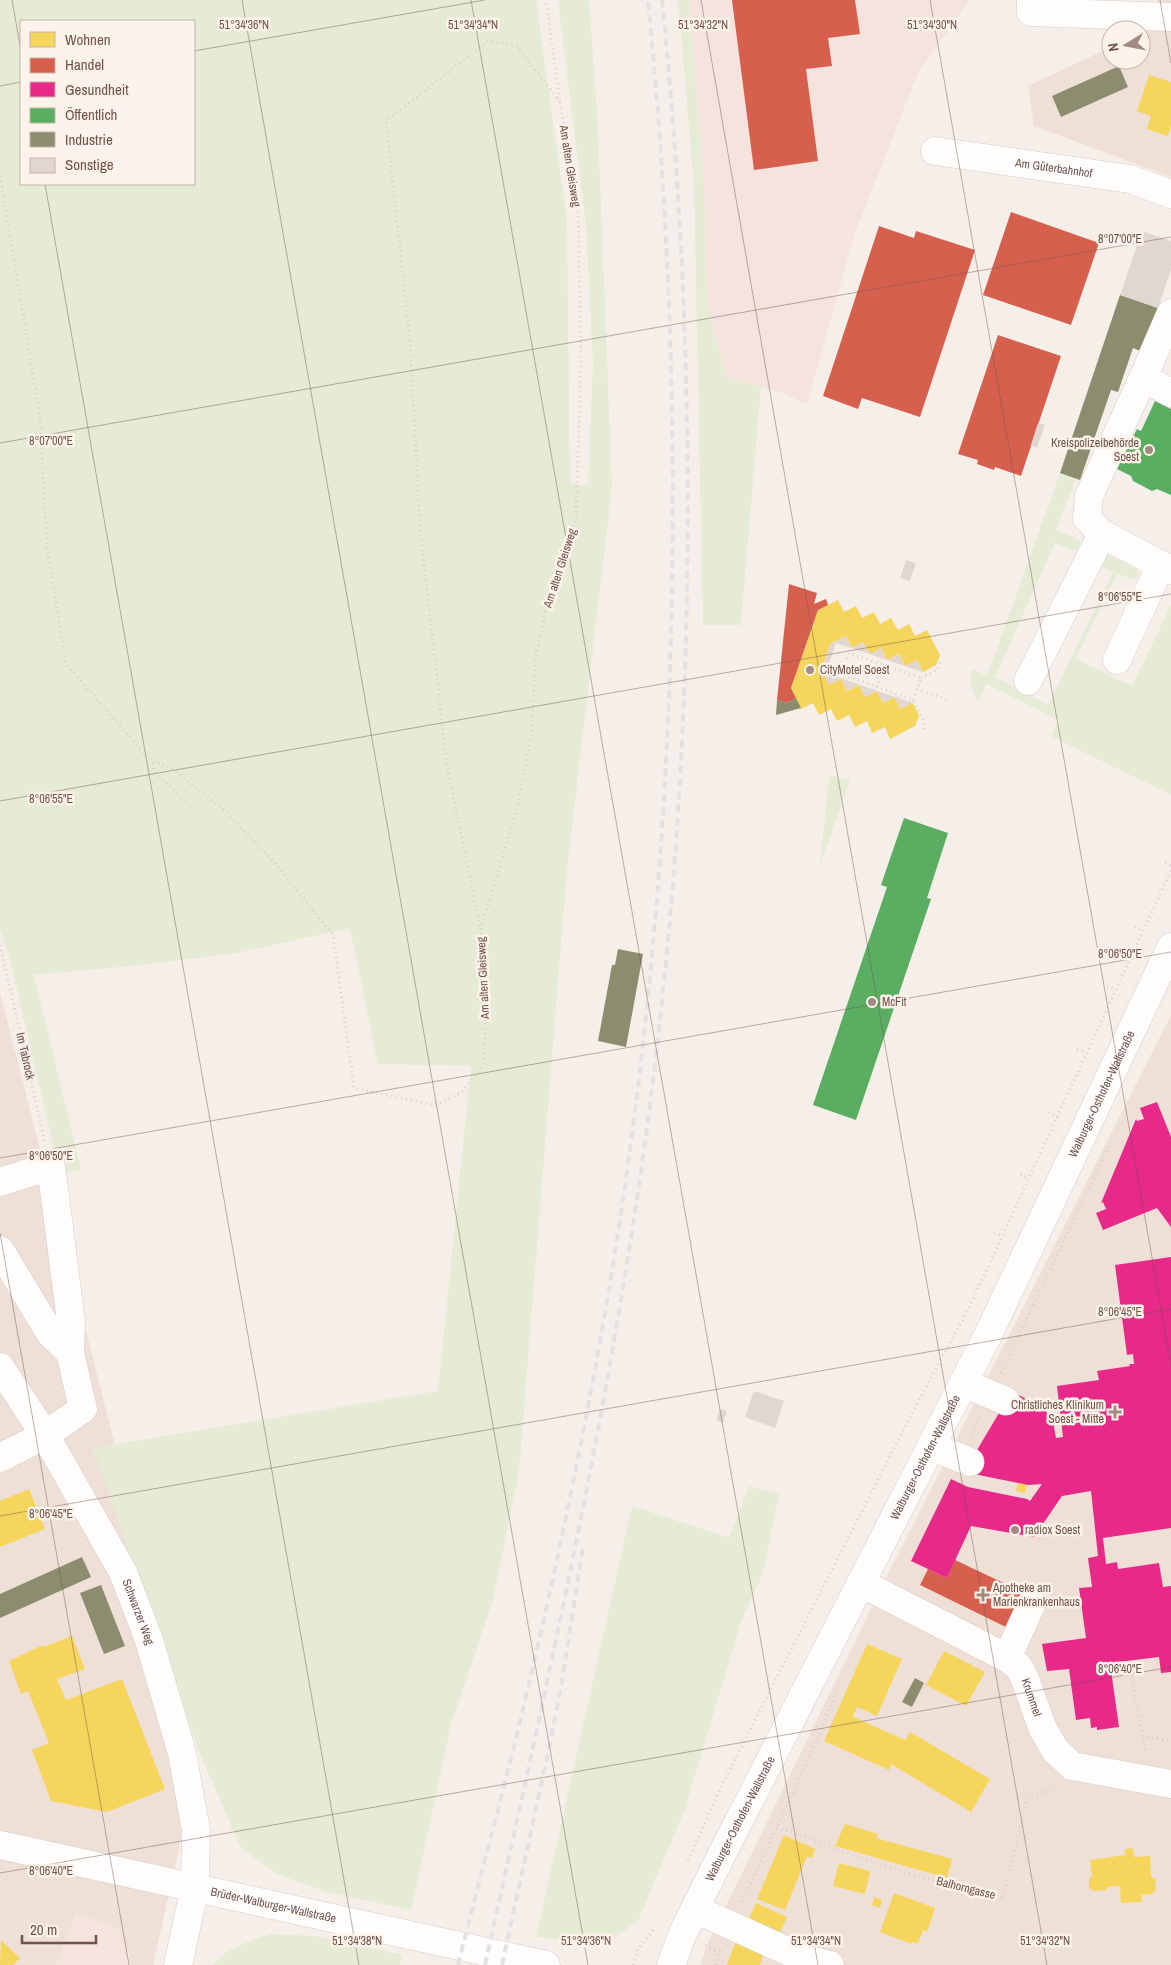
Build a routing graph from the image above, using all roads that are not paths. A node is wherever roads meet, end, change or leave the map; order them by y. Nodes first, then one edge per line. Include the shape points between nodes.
1 (1030, 0) edge
2 (1171, 17) edge
3 (935, 151) dead end
4 (1171, 194) edge
5 (1170, 319) edge
6 (1143, 378) junction
7 (1171, 393) edge
8 (1102, 534) junction
9 (1166, 568) edge
10 (1116, 660) dead end
11 (1028, 681) dead end
12 (1171, 946) edge
13 (0, 1182) edge
14 (0, 1250) edge
15 (70, 1352) junction
16 (0, 1367) edge
17 (964, 1383) junction
18 (998, 1398) road end
19 (45, 1435) junction
20 (932, 1446) junction
21 (0, 1458) edge
22 (964, 1460) road end
23 (861, 1583) junction
24 (1033, 1600) dead end
25 (1007, 1658) junction
26 (1161, 1782) edge
27 (0, 1845) edge
28 (195, 1887) junction
29 (695, 1909) junction
30 (178, 1965) edge
31 (546, 1965) edge
32 (671, 1965) edge
33 (830, 1965) edge

1 - 2 street via 1031,12
3 - 4 street, Am Güterbahnhof via 1130,179
5 - 6 street
6 - 7 street
6 - 8 street via 1089,496 1087,518
8 - 9 street
8 - 11 street
9 - 10 street
12 - 17 street, Walburger-Osthofen-Wallstraße
13 - 15 street via 51,1166 71,1321
14 - 15 street via 50,1333
15 - 19 street via 83,1409
16 - 19 street, Schwarzer Weg
17 - 18 street
17 - 20 street, Walburger-Osthofen-Wallstraße
19 - 21 street
19 - 28 street, Schwarzer Weg via 123,1572 149,1640 182,1753 196,1830
20 - 22 street
20 - 23 street, Walburger-Osthofen-Wallstraße
23 - 25 street, Krummel
23 - 29 street, Walburger-Osthofen-Wallstraße
24 - 25 street
25 - 26 street, Krummel via 1019,1667 1042,1727 1055,1750 1072,1766
27 - 28 street, Brüder-Walburger-Wallstraße
28 - 30 street, Schwarzer Weg
28 - 31 street, Brüder-Walburger-Wallstraße
29 - 32 street, Walburger-Osthofen-Wallstraße
29 - 33 street via 807,1960

